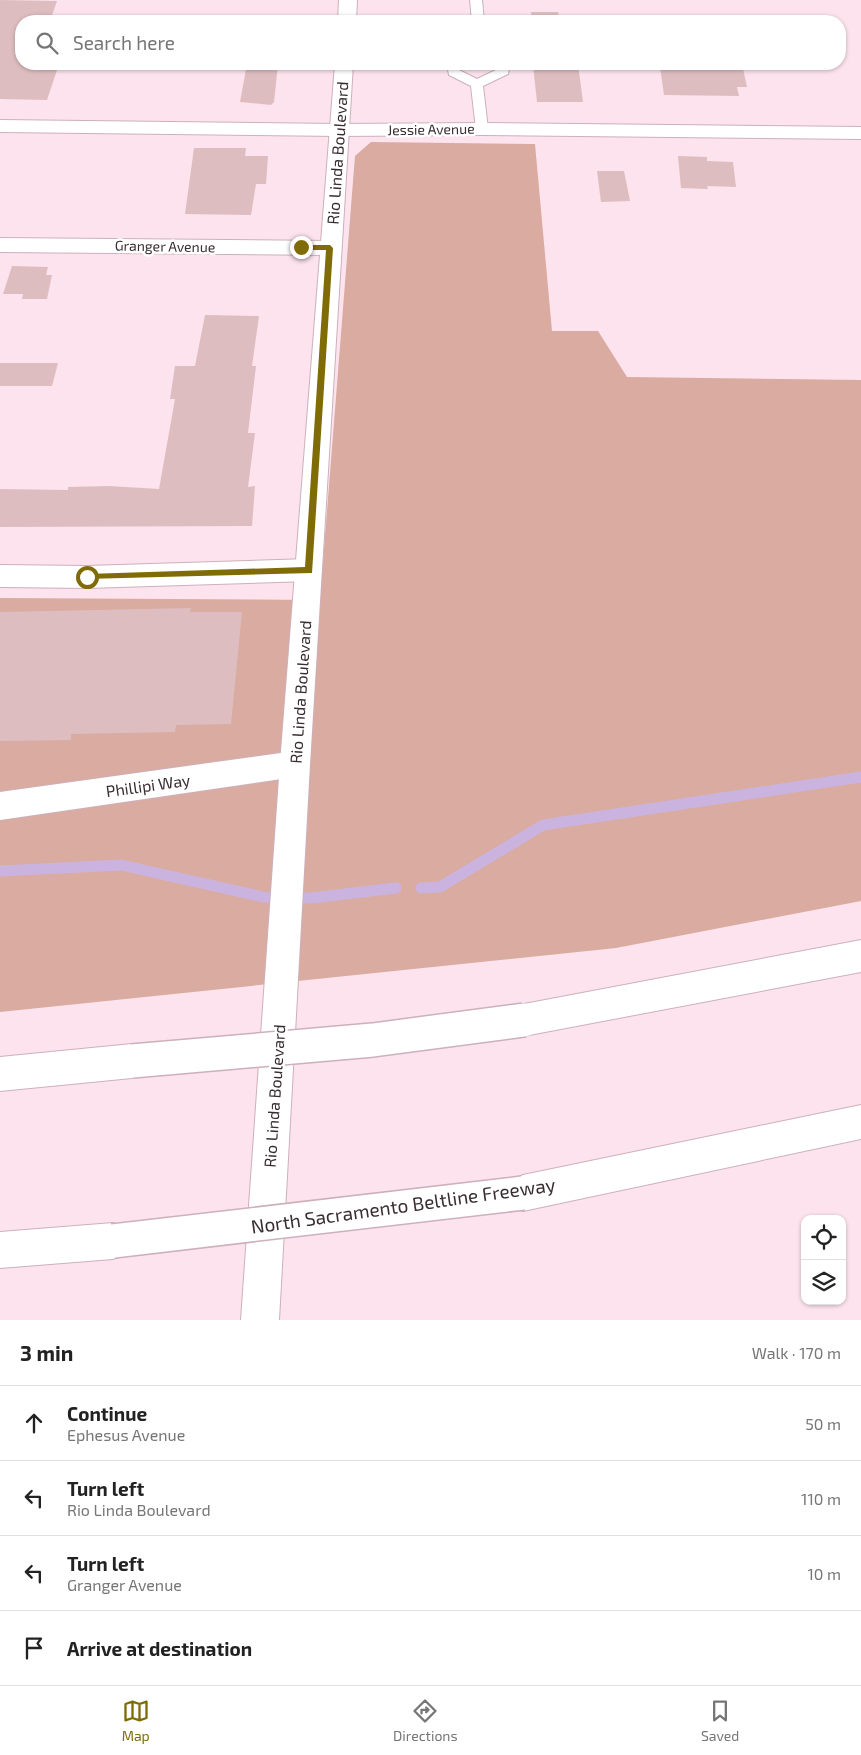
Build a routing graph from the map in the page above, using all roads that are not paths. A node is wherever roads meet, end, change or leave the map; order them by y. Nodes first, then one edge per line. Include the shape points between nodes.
1 (348, 0) edge
2 (476, 0) edge
3 (347, 15) edge
4 (477, 15) edge
5 (344, 70) edge
6 (453, 70) edge
7 (504, 70) edge
8 (477, 84) junction
9 (0, 126) edge
10 (482, 128) junction
11 (339, 130) junction
12 (861, 133) edge
13 (0, 245) edge
14 (330, 248) junction
15 (309, 570) junction
16 (0, 576) edge
17 (295, 764) junction
18 (0, 806) edge
19 (861, 956) edge
20 (0, 1074) edge
21 (861, 1122) edge
22 (0, 1250) edge
23 (260, 1320) edge

1 - 3 main road
2 - 4 lane
5 - 11 main road, Rio Linda Boulevard
6 - 8 lane
7 - 8 lane
8 - 10 lane
9 - 11 main road, Jessie Avenue
10 - 11 main road, Jessie Avenue
10 - 12 main road, Jessie Avenue
11 - 14 main road, Rio Linda Boulevard
13 - 14 main road, Granger Avenue
14 - 15 main road, Rio Linda Boulevard
15 - 16 main road via 87,577
15 - 17 main road, Rio Linda Boulevard
17 - 18 main road, Phillipi Way
17 - 23 main road, Rio Linda Boulevard
19 - 20 main road, bridge via 524,1020 373,1040
21 - 22 main road, North Sacramento Beltline Freeway, bridge via 523,1193 113,1241

